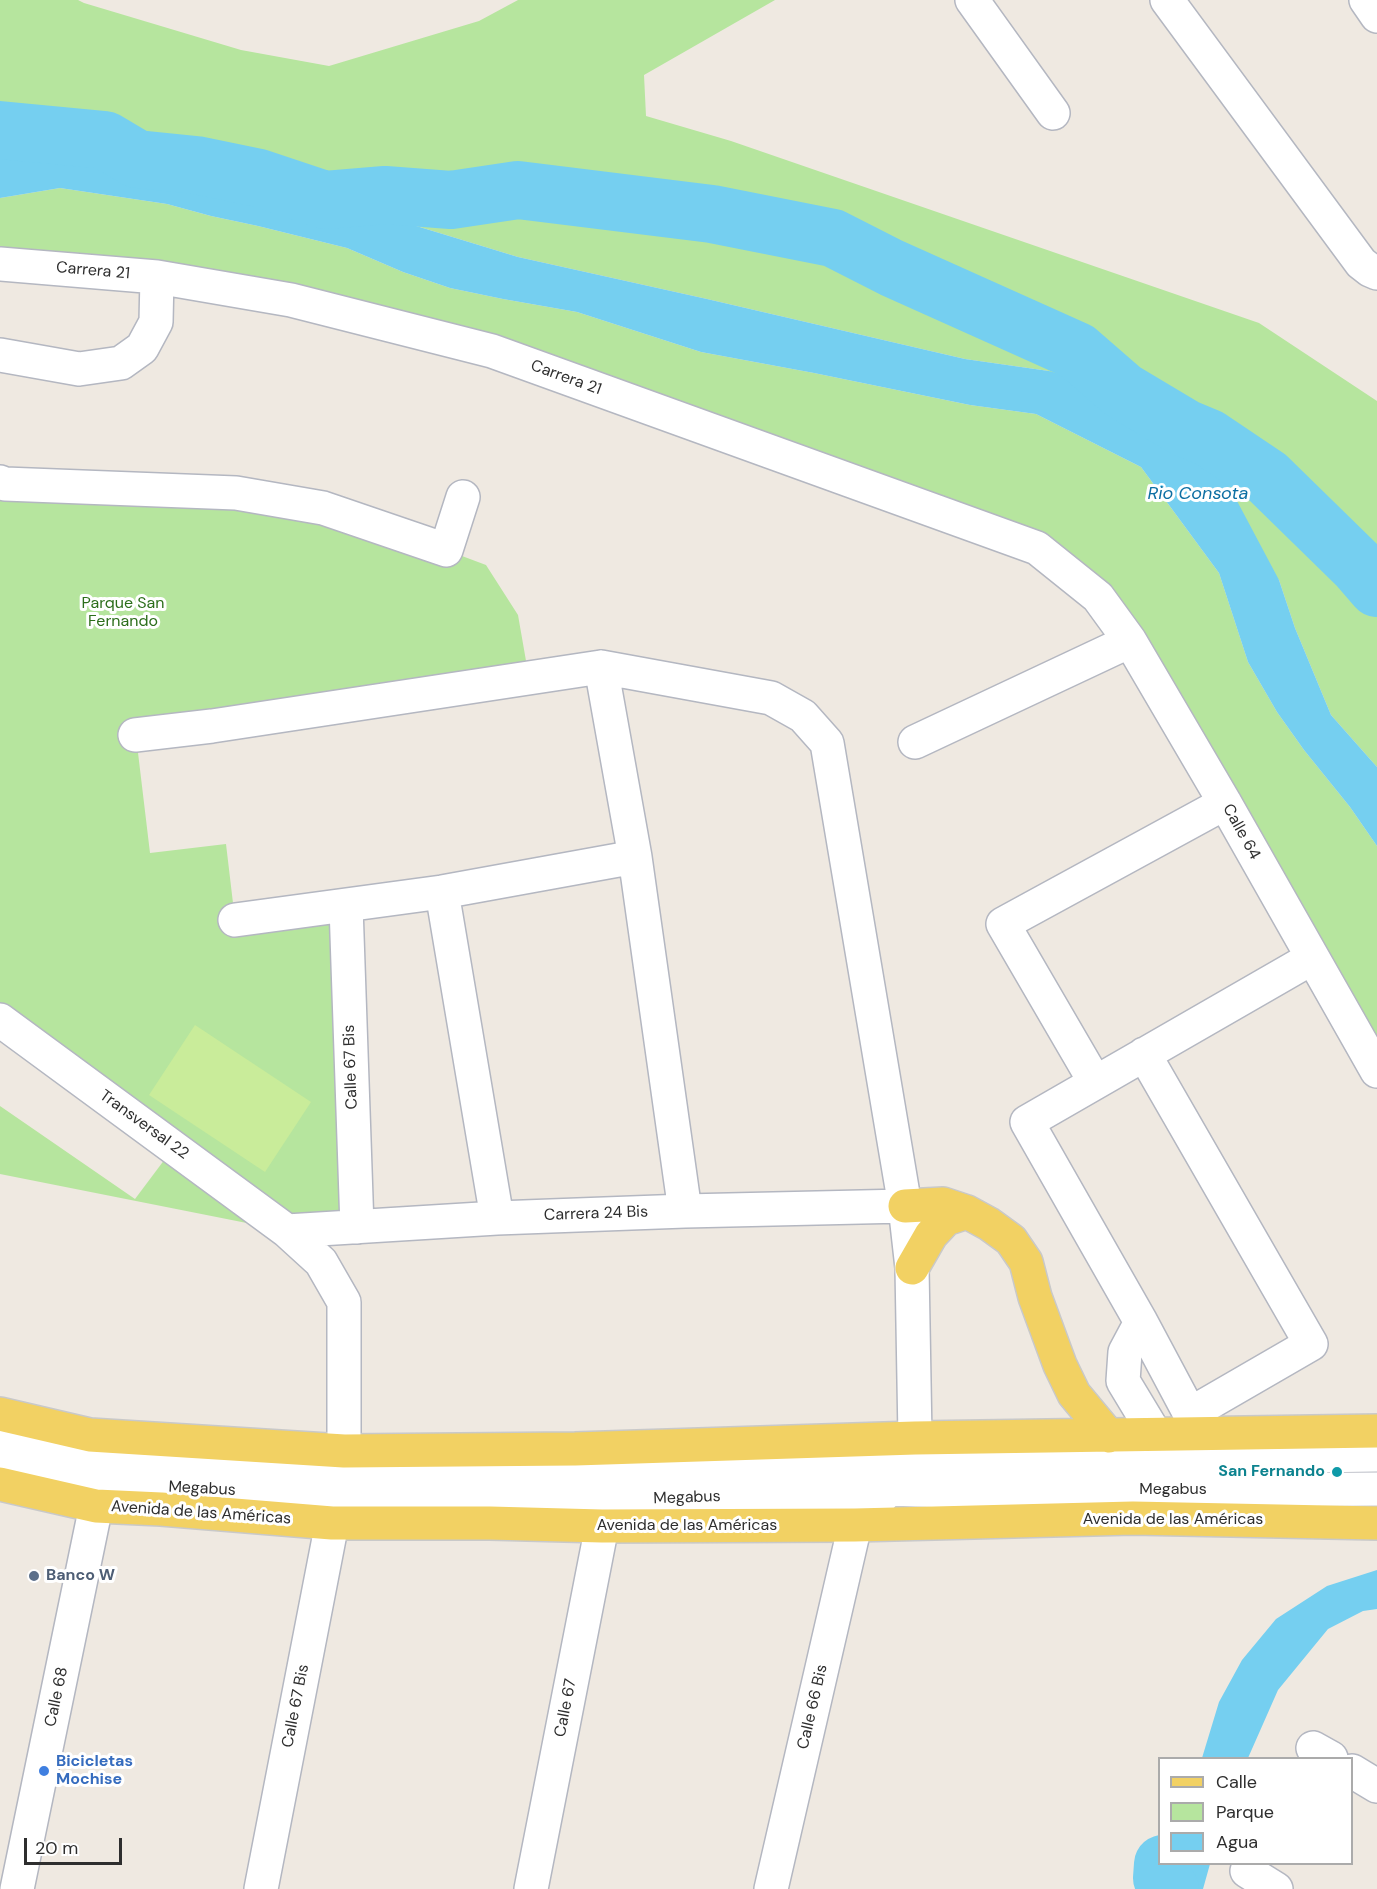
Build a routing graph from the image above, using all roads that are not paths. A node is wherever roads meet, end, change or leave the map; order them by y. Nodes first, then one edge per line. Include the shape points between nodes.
1 (972, 0) edge
2 (1167, 0) edge
3 (1366, 0) edge
4 (1377, 16) edge
5 (1053, 113) dead end
6 (0, 264) edge
7 (1377, 273) edge
8 (157, 277) junction
9 (0, 355) edge
10 (0, 482) edge
11 (463, 497) dead end
12 (1098, 597) joint
13 (1130, 641) junction
14 (601, 667) junction
15 (135, 735) dead end
16 (915, 742) dead end
17 (1225, 803) junction
18 (635, 857) junction
19 (442, 892) junction
20 (346, 906) junction
21 (235, 920) dead end
22 (1312, 958) junction
23 (0, 1020) edge
24 (1144, 1054) junction
25 (1377, 1071) edge
26 (1095, 1082) junction
27 (905, 1206) junction
28 (685, 1210) junction
29 (967, 1212) junction
30 (497, 1218) junction
31 (357, 1227) junction
32 (287, 1231) junction
33 (912, 1268) junction
34 (1141, 1322) junction
35 (0, 1414) edge
36 (1377, 1431) edge
37 (1155, 1434) junction
38 (1109, 1436) junction
39 (0, 1437) edge
40 (344, 1451) junction
41 (1377, 1455) edge
42 (0, 1462) edge
43 (903, 1464) junction
44 (0, 1484) edge
45 (1377, 1489) edge
46 (96, 1506) junction
47 (332, 1522) junction
48 (1377, 1523) edge
49 (602, 1526) junction
50 (855, 1526) junction
51 (1353, 1772) edge
52 (1377, 1786) edge
53 (1248, 1870) dead end
54 (17, 1889) edge
55 (261, 1889) edge
56 (531, 1889) edge
57 (771, 1889) edge
58 (1276, 1889) edge

1 - 5 street
2 - 7 street via 1361,262
3 - 4 street
6 - 8 street, Carrera 21
8 - 9 street via 156,322 142,348 121,363 79,369
8 - 12 street, Carrera 21 via 291,300 492,351 1037,548
10 - 11 street via 236,493 323,508 446,550
12 - 13 street, Calle 64
13 - 16 street
13 - 17 street, Calle 64
14 - 15 street
14 - 18 street
14 - 27 street via 771,698 803,716 827,743
17 - 22 street, Calle 64
17 - 26 street via 1003,924
18 - 19 street
18 - 28 street
19 - 20 street
19 - 30 street
20 - 21 street
20 - 31 street, Calle 67 Bis
22 - 24 street
22 - 25 street, Calle 64
23 - 32 street, Transversal 22
24 - 26 street
24 - 34 street via 1311,1344 1190,1414
26 - 34 street via 1027,1122
27 - 28 street, Carrera 24 Bis
27 - 29 main road via 943,1204
27 - 33 street
28 - 30 street, Carrera 24 Bis
29 - 33 main road via 946,1219 931,1235
29 - 38 main road via 1011,1240 1026,1262 1060,1365 1074,1394
30 - 31 street, Carrera 24 Bis
31 - 32 street, Carrera 24 Bis
32 - 40 street via 321,1262 344,1302
33 - 43 street
34 - 37 street via 1125,1352 1123,1381
35 - 40 main road via 90,1435
36 - 37 main road
37 - 38 main road
38 - 43 main road
39 - 43 street, Megabus via 84,1457 339,1473 576,1473
40 - 43 main road via 575,1449
41 - 43 street, Megabus
42 - 43 street, Megabus via 82,1482 336,1498 579,1501 867,1492
43 - 45 street, Megabus via 977,1492
43 - 50 street
44 - 46 main road, Avenida de las Américas
46 - 47 main road, Avenida de las Américas
46 - 54 street, Calle 68
47 - 49 main road, Avenida de las Américas
47 - 55 street, Calle 67 Bis
48 - 50 main road, Avenida de las Américas via 1133,1518
49 - 50 main road, Avenida de las Américas
49 - 56 street, Calle 67
50 - 57 street, Calle 66 Bis
51 - 52 street
53 - 58 street

